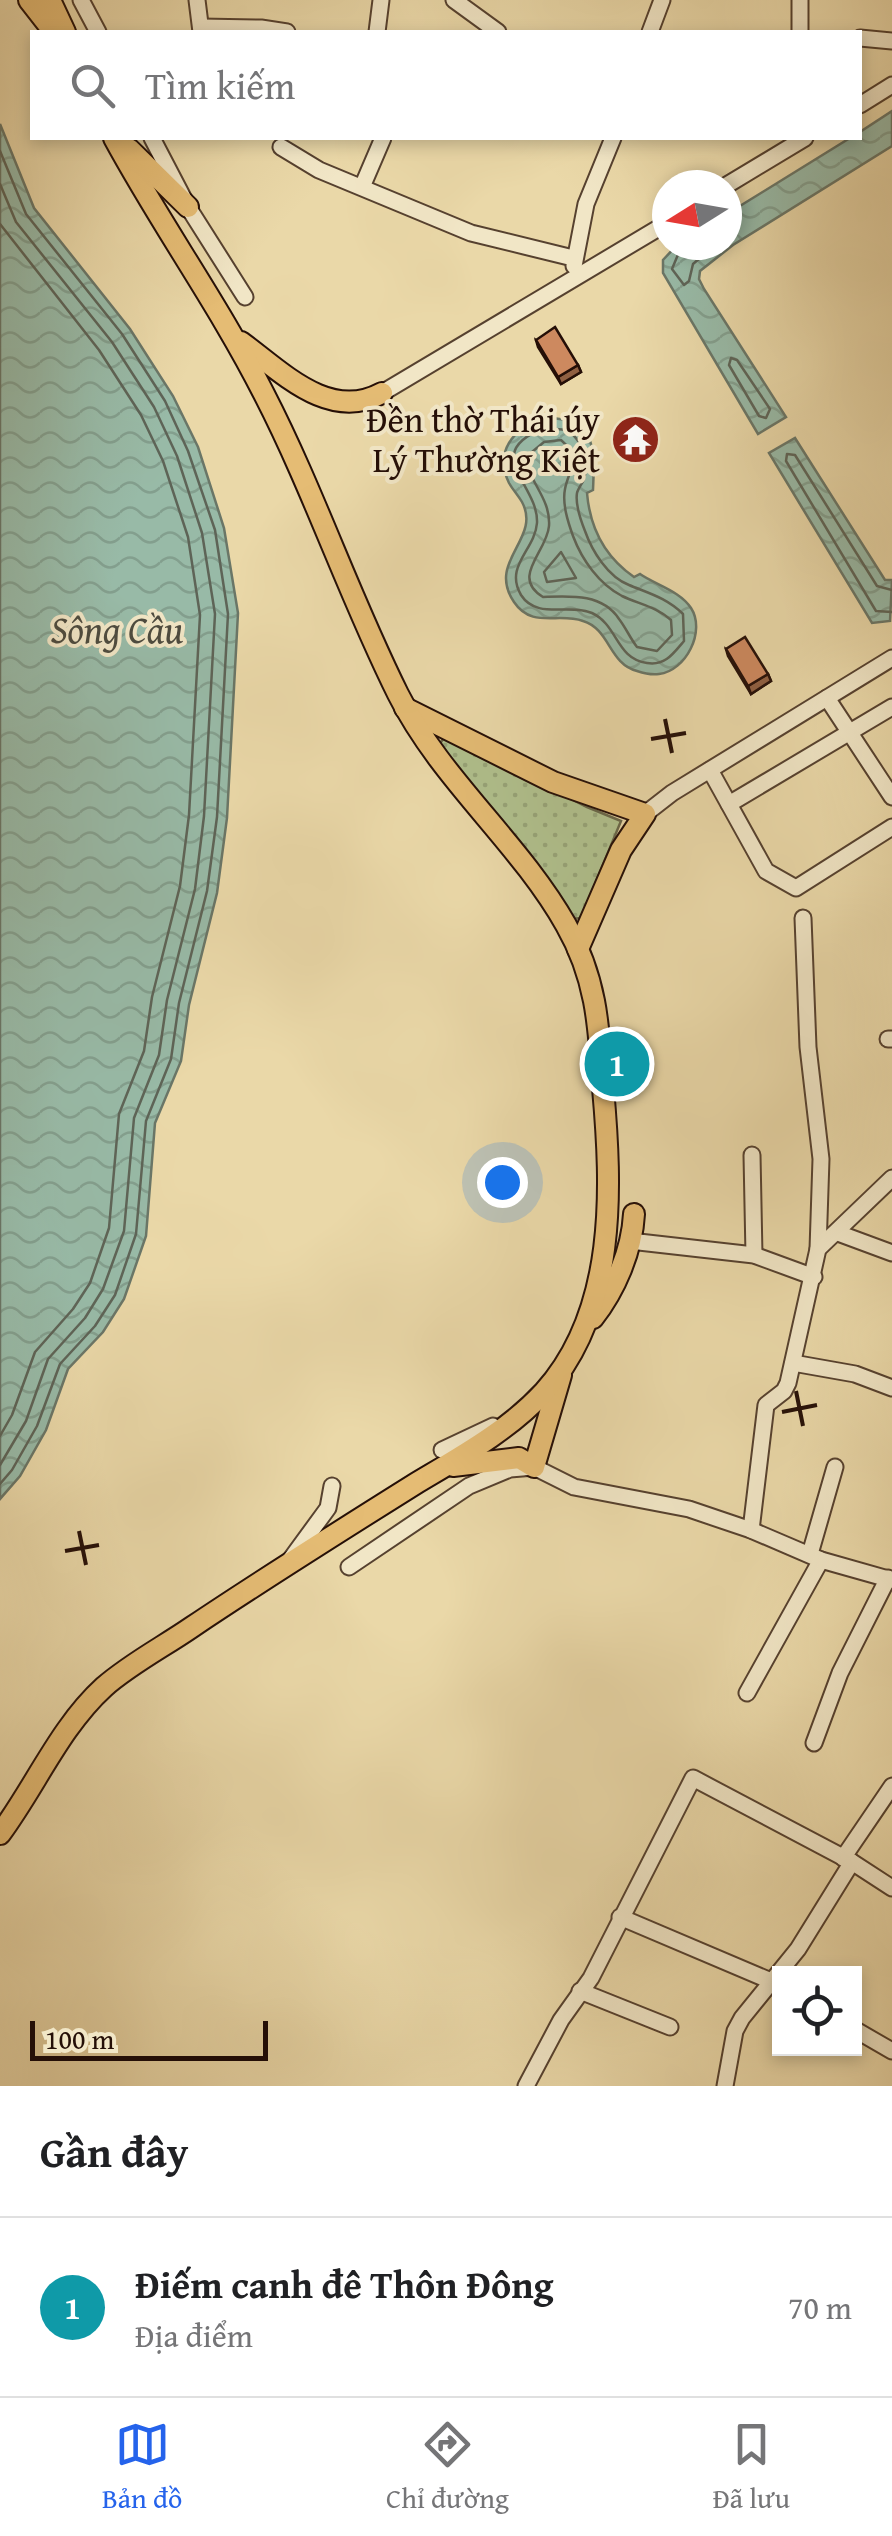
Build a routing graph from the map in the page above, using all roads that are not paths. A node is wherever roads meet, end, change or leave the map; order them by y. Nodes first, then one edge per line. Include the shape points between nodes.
1 (29, 0) edge
2 (50, 0) edge
3 (81, 0) edge
4 (196, 0) edge
5 (381, 0) edge
6 (454, 0) edge
7 (800, 0) edge
8 (655, 5) edge
9 (52, 30) edge
10 (64, 30) edge
11 (97, 30) edge
12 (201, 30) edge
13 (274, 30) edge
14 (377, 30) edge
15 (495, 30) edge
16 (650, 30) edge
17 (800, 30) edge
18 (862, 38) edge
19 (892, 40) edge
20 (892, 85) edge
21 (862, 103) edge
22 (116, 140) edge
23 (117, 140) edge
24 (153, 140) edge
25 (382, 140) edge
26 (613, 140) edge
27 (802, 140) edge
28 (281, 146) dead end
29 (742, 177) edge
30 (362, 187) junction
31 (188, 207) junction
32 (652, 232) edge
33 (573, 258) junction
34 (575, 280) junction
35 (245, 297) dead end
36 (235, 338) junction
37 (382, 392) joint
38 (892, 658) edge
39 (827, 698) junction
40 (892, 707) edge
41 (406, 708) junction
42 (850, 732) junction
43 (710, 770) junction
44 (892, 798) edge
45 (729, 804) junction
46 (645, 814) junction
47 (892, 827) edge
48 (803, 918) dead end
49 (578, 949) junction
50 (752, 1155) dead end
51 (892, 1178) edge
52 (634, 1214) dead end
53 (838, 1233) junction
54 (630, 1241) junction
55 (818, 1249) junction
56 (892, 1254) edge
57 (754, 1255) junction
58 (814, 1277) junction
59 (577, 1340) junction
60 (792, 1363) junction
61 (562, 1368) junction
62 (892, 1388) edge
63 (442, 1459) junction
64 (534, 1467) junction
65 (835, 1467) dead end
66 (332, 1486) dead end
67 (752, 1530) junction
68 (815, 1557) junction
69 (288, 1563) junction
70 (349, 1567) dead end
71 (890, 1579) edge
72 (747, 1693) dead end
73 (814, 1744) dead end
74 (892, 1786) edge
75 (0, 1834) edge
76 (847, 1860) junction
77 (892, 1888) edge
78 (620, 1918) junction
79 (787, 1966) edge
80 (772, 1981) edge
81 (772, 1988) edge
82 (580, 1991) junction
83 (670, 2027) dead end
84 (862, 2033) edge
85 (892, 2051) edge
86 (526, 2086) edge
87 (724, 2086) edge

1 - 9 main road
2 - 10 main road
3 - 11 street
4 - 12 street
5 - 14 street
6 - 15 street
7 - 17 street
8 - 16 street
12 - 13 street
18 - 19 street
20 - 21 street
22 - 36 main road
23 - 31 main road
24 - 31 street
25 - 30 street
26 - 33 street via 586,204
27 - 29 street
28 - 30 street
30 - 33 street via 471,233
31 - 35 street
32 - 34 street
33 - 34 street
34 - 37 street
36 - 37 main road via 328,401 352,404
36 - 41 main road
38 - 39 street
39 - 42 street
39 - 43 street
40 - 42 street
41 - 46 main road via 553,782
41 - 49 main road via 429,748 545,892
42 - 44 street
42 - 45 street
43 - 45 street
43 - 46 street
45 - 47 street via 766,871 796,888
46 - 49 main road via 621,850
48 - 55 street via 821,1159
49 - 59 main road via 598,1025 609,1218
50 - 57 street
51 - 53 street
52 - 54 main road
53 - 55 street
53 - 56 street
54 - 57 street
54 - 59 main road via 612,1288
55 - 58 street
57 - 58 street
58 - 60 street
59 - 61 main road
60 - 62 street
60 - 67 street via 784,1391 766,1405
61 - 63 main road via 526,1410
61 - 64 main road
63 - 64 main road via 519,1458
63 - 69 main road
64 - 67 street via 574,1488 689,1509
64 - 70 street via 470,1486
65 - 68 street
66 - 69 street via 328,1508
67 - 68 street
68 - 71 street
68 - 72 street
69 - 75 main road via 105,1686
71 - 73 street via 840,1672
74 - 76 street
76 - 77 street
76 - 78 street via 693,1778
76 - 79 street
78 - 80 street
78 - 82 street
81 - 87 street via 735,2030
82 - 83 street
82 - 86 street
84 - 85 street

